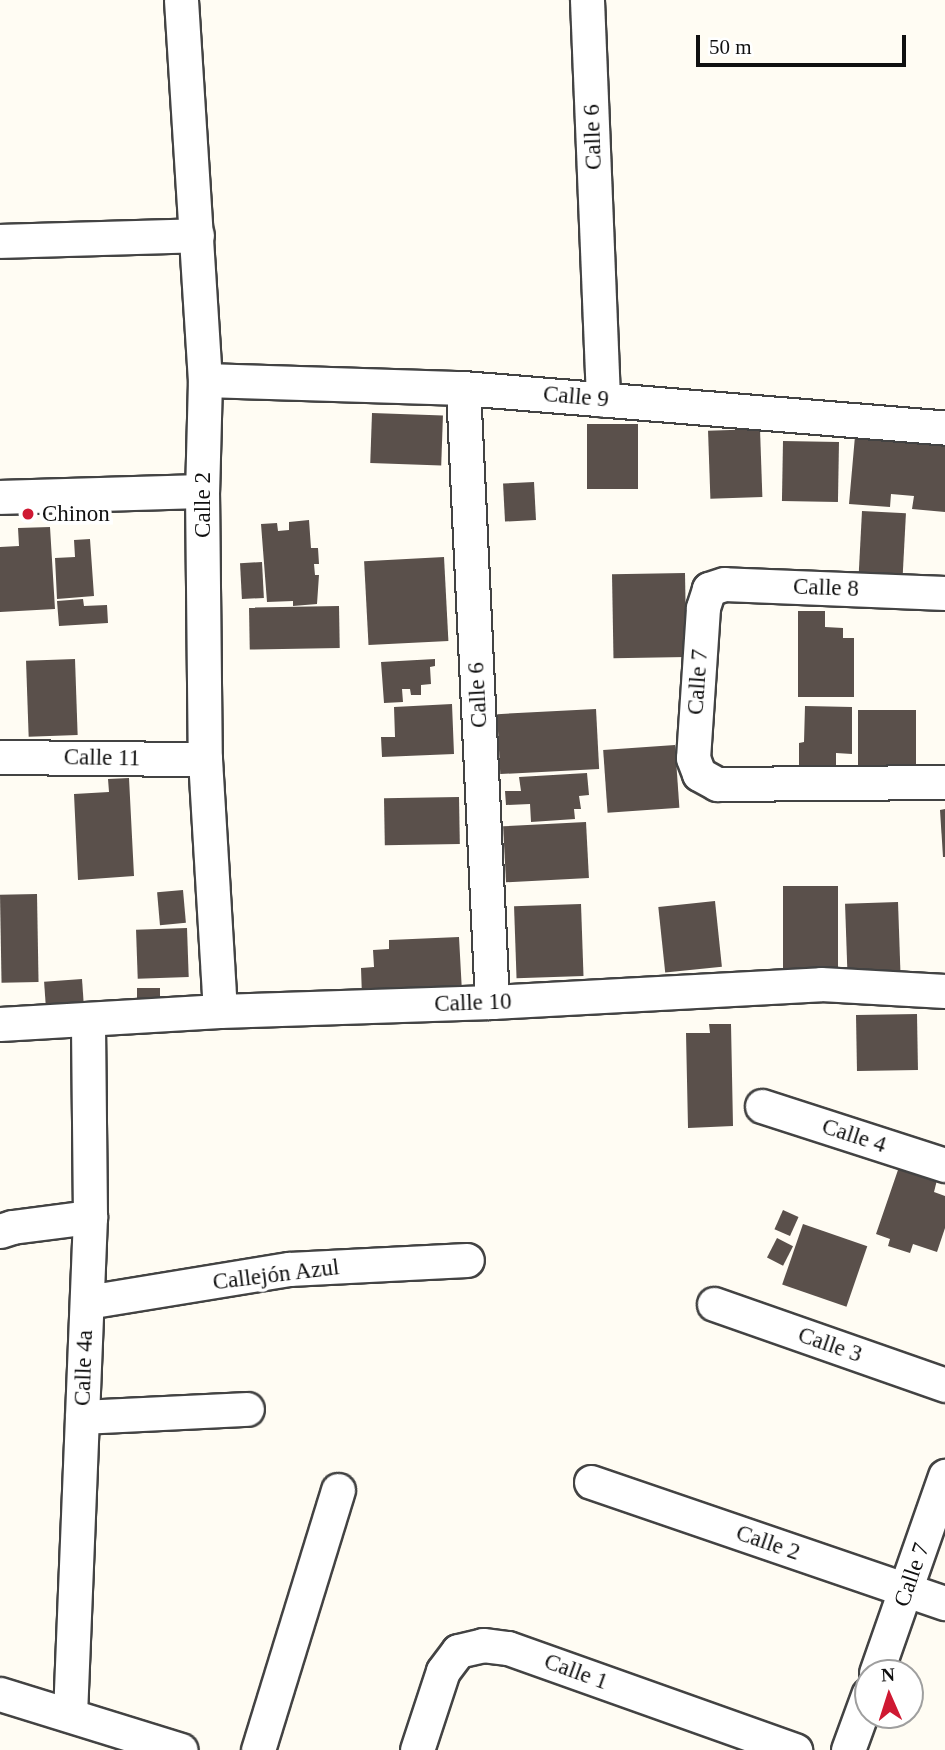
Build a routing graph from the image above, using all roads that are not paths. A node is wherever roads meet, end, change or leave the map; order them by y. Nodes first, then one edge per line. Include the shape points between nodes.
1 (181, 0) edge
2 (587, 0) edge
3 (197, 235) junction
4 (0, 241) edge
5 (205, 380) junction
6 (463, 388) junction
7 (603, 400) junction
8 (945, 428) edge
9 (202, 491) junction
10 (0, 498) edge
11 (709, 590) joint
12 (945, 593) edge
13 (0, 757) edge
14 (205, 759) junction
15 (945, 782) edge
16 (945, 991) edge
17 (492, 1002) junction
18 (220, 1011) junction
19 (88, 1020) junction
20 (0, 1024) edge
21 (762, 1106) dead end
22 (945, 1165) edge
23 (90, 1217) junction
24 (0, 1231) edge
25 (467, 1260) dead end
26 (87, 1302) junction
27 (714, 1304) dead end
28 (945, 1385) edge
29 (247, 1409) dead end
30 (82, 1418) junction
31 (945, 1476) edge
32 (591, 1482) dead end
33 (338, 1490) dead end
34 (907, 1590) junction
35 (945, 1603) edge
36 (881, 1659) edge
37 (0, 1694) edge
38 (70, 1715) junction
39 (856, 1729) edge
40 (163, 1747) edge
41 (258, 1750) edge
42 (417, 1750) edge
43 (795, 1750) edge
44 (848, 1750) edge

1 - 3 street, Calle 2
2 - 7 street, Calle 6
3 - 4 street
3 - 5 street, Calle 2
5 - 6 street, Calle 9
5 - 9 street, Calle 2
6 - 7 street, Calle 9
6 - 17 street, Calle 6
7 - 8 street, Calle 9
9 - 10 street
9 - 14 street, Calle 2
11 - 12 street, Calle 8 via 724,584
11 - 15 street, Calle 7 via 703,608 693,758 699,774 717,784
13 - 14 street, Calle 11
14 - 18 street, Calle 2
16 - 17 street, Calle 10 via 821,984
17 - 18 street, Calle 10
18 - 19 street, Calle 10
19 - 20 street, Calle 10
19 - 23 street, Calle 4a
21 - 22 street, Calle 4
23 - 24 street
23 - 26 street, Calle 4a
25 - 26 street, Callejón Azul via 289,1269
26 - 30 street, Calle 4a
27 - 28 street, Calle 3
29 - 30 street
30 - 38 street, Calle 4a
31 - 34 street, Calle 7
32 - 34 street, Calle 2
33 - 41 street
34 - 35 street, Calle 2
34 - 36 street, Calle 7
37 - 38 street
38 - 40 street
39 - 44 street
42 - 43 street, Calle 1 via 443,1671 458,1651 483,1645 508,1648

